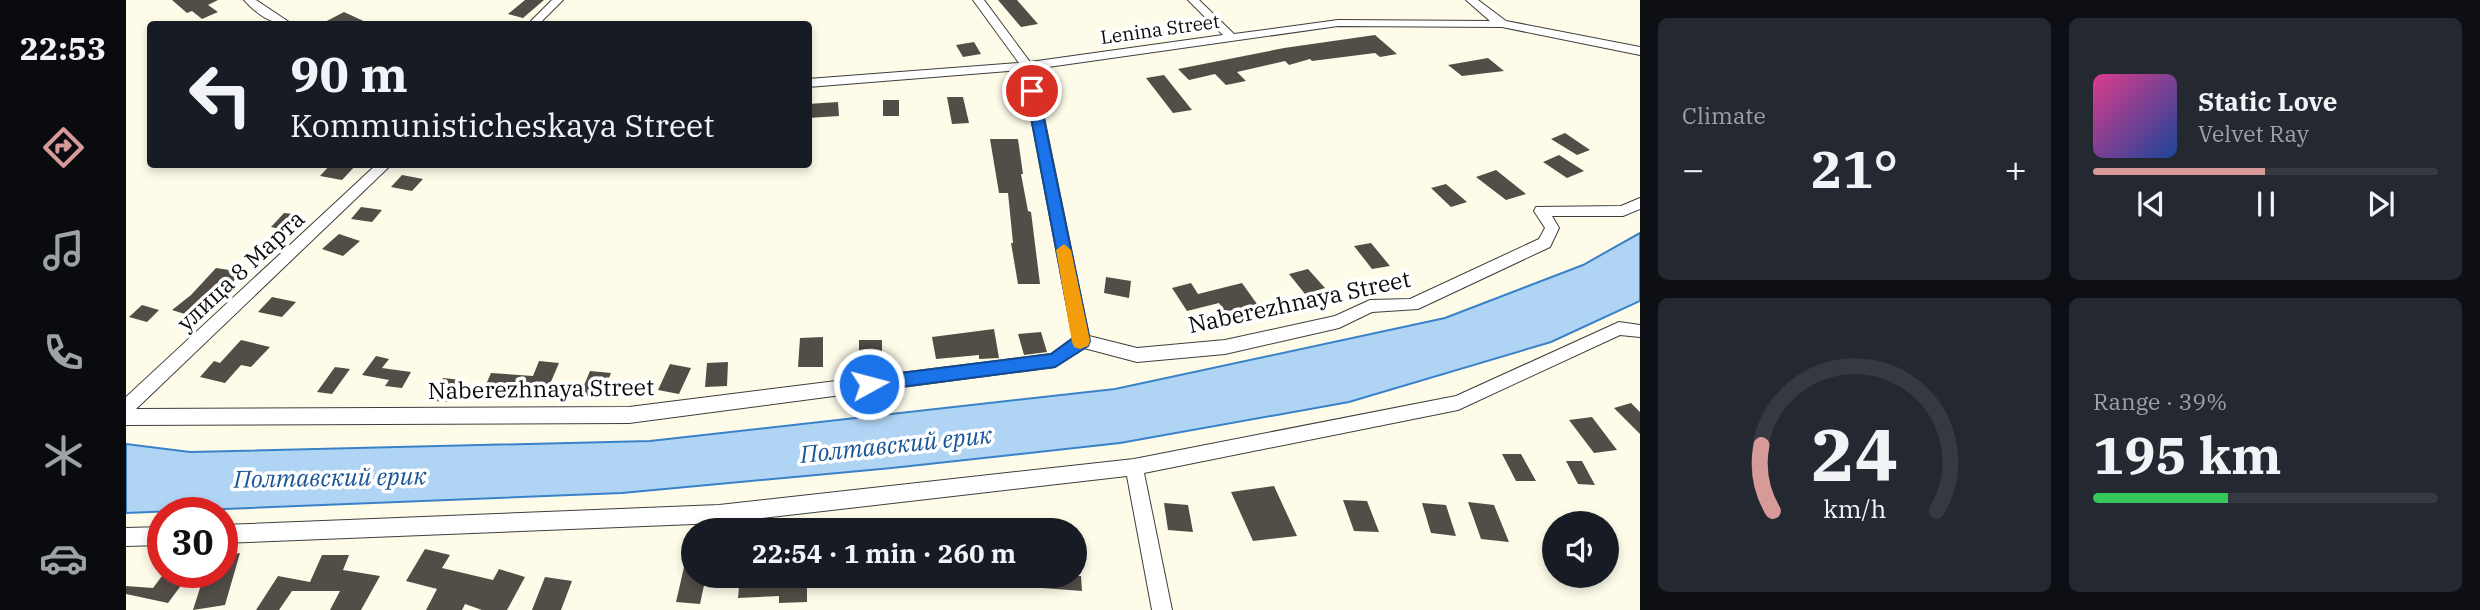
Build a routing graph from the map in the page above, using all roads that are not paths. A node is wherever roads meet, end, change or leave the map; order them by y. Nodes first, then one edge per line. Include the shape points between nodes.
1 (249, 0) edge
2 (558, 0) edge
3 (978, 0) edge
4 (1193, 0) edge
5 (1471, 0) edge
6 (279, 21) edge
7 (536, 21) edge
8 (1502, 24) junction
9 (1230, 36) junction
10 (1640, 51) edge
11 (1027, 66) junction
12 (812, 83) edge
13 (382, 168) edge
14 (1640, 203) edge
15 (1640, 331) edge
16 (1082, 341) junction
17 (126, 408) edge
18 (126, 417) edge
19 (1134, 467) junction
20 (238, 533) edge
21 (147, 536) edge
22 (126, 537) edge
23 (1162, 610) edge

1 - 6 street
2 - 7 street
3 - 11 street
4 - 9 street
5 - 8 street
8 - 9 street, Lenina Street via 1338,23
8 - 10 street, Lenina Street
9 - 11 street, Lenina Street
11 - 12 street, Lenina Street
11 - 16 street
13 - 17 street, улица 8 Марта
14 - 16 street, Naberezhnaya Street via 1623,211 1541,212 1552,228 1545,243 1412,305 1370,306 1339,322 1225,347 1137,355
15 - 19 street via 1619,328 1458,403
16 - 18 street, Naberezhnaya Street via 1055,360 629,415
19 - 20 street via 719,514
19 - 23 street
21 - 22 street

